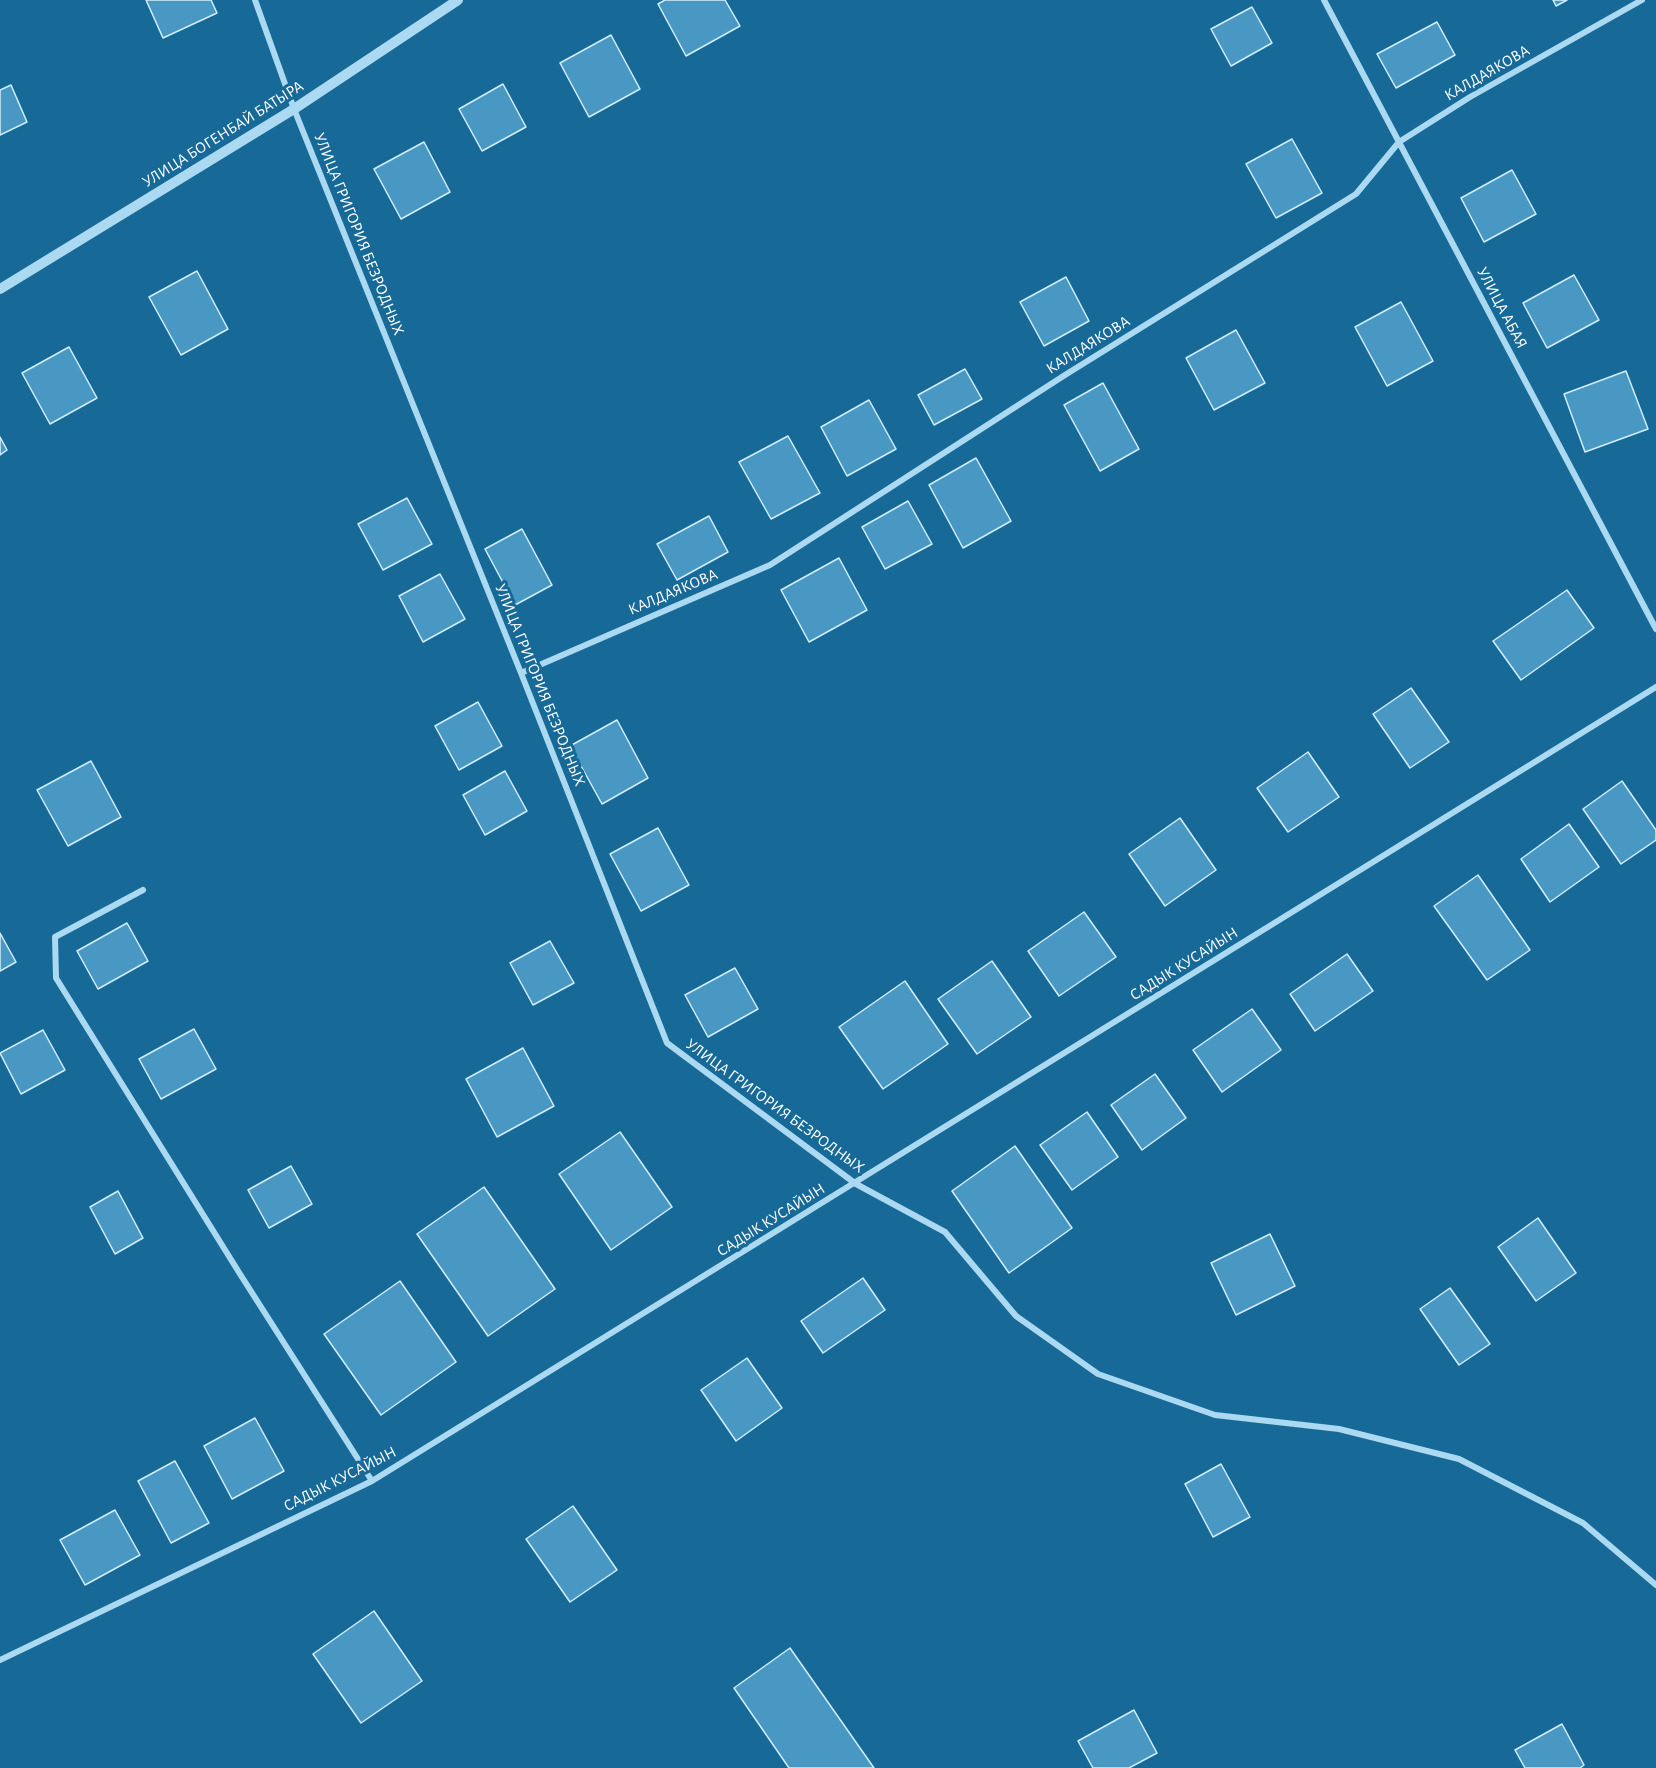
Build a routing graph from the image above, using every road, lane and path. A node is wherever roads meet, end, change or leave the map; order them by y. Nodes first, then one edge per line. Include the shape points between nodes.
1 (255, 0) edge
2 (458, 0) edge
3 (1324, 0) edge
4 (1642, 0) edge
5 (294, 109) junction
6 (1399, 142) junction
7 (0, 289) edge
8 (1656, 629) edge
9 (521, 673) junction
10 (1656, 687) edge
11 (143, 890) dead end
12 (856, 1184) junction
13 (372, 1481) junction
14 (1656, 1585) edge
15 (0, 1660) edge

1 - 5 street, УЛИЦА ГРИГОРИЯ БЕЗРОДНЫХ
2 - 5 street, УЛИЦА БОГЕНБАЙ БАТЫРА
3 - 6 street, УЛИЦА АБАЯ
4 - 6 street, КАЛДАЯКОВА via 1470,97
5 - 7 street, УЛИЦА БОГЕНБАЙ БАТЫРА
5 - 9 street, УЛИЦА ГРИГОРИЯ БЕЗРОДНЫХ
6 - 8 street, УЛИЦА АБАЯ
6 - 9 street, КАЛДАЯКОВА via 1356,194 770,565
9 - 12 street, УЛИЦА ГРИГОРИЯ БЕЗРОДНЫХ via 668,1043
10 - 12 street, САДЫК КУСАЙЫН
11 - 13 street via 55,937 56,978
12 - 13 street, САДЫК КУСАЙЫН
12 - 14 street, УЛИЦА ГРИГОРИЯ БЕЗРОДНЫХ via 945,1232 1016,1316 1098,1374 1215,1415 1339,1429 1460,1459 1583,1523
13 - 15 street, САДЫК КУСАЙЫН

